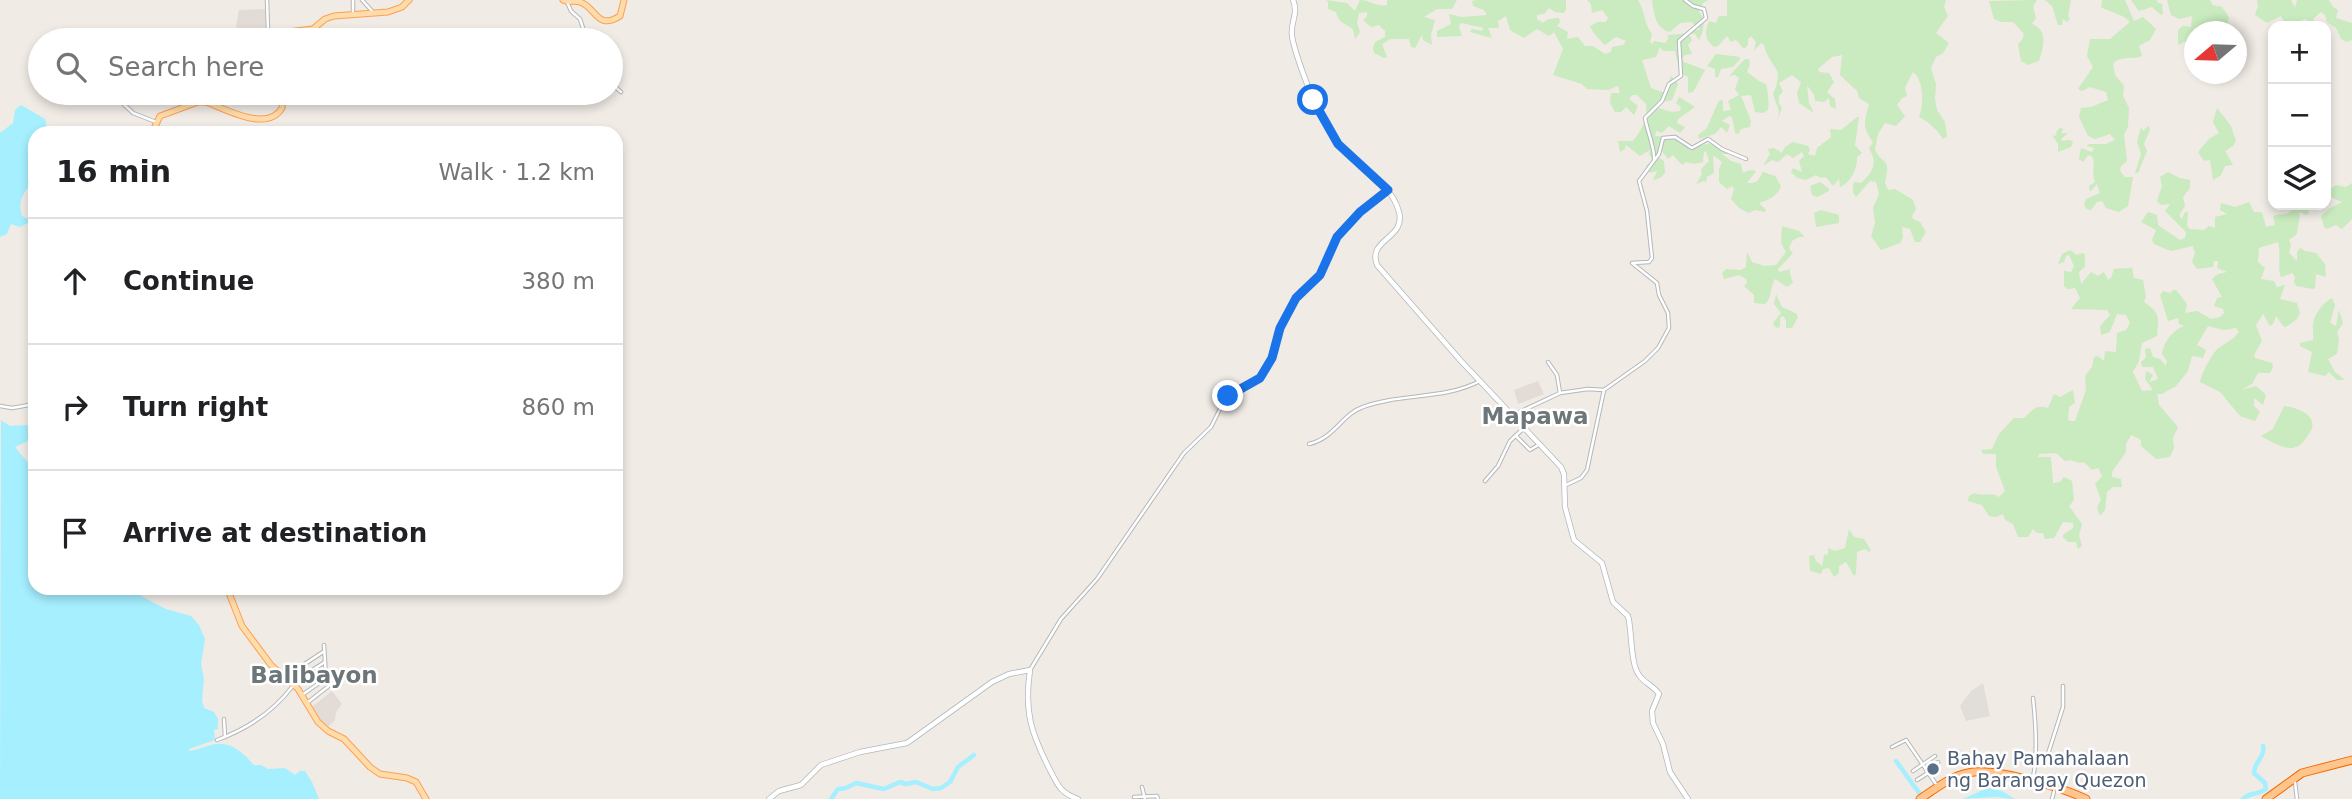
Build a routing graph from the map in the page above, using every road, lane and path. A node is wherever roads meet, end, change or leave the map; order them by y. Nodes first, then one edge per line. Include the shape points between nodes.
1 (267, 0) edge
2 (353, 0) edge
3 (362, 0) edge
4 (409, 0) edge
5 (624, 0) edge
6 (1293, 0) edge
7 (1685, 0) edge
8 (565, 1) edge
9 (373, 14) junction
10 (353, 15) junction
11 (268, 28) edge
12 (314, 28) edge
13 (583, 28) edge
14 (125, 105) edge
15 (191, 105) edge
16 (211, 105) edge
17 (282, 105) edge
18 (156, 122) junction
19 (155, 126) edge
20 (1746, 159) dead end
21 (1653, 162) junction
22 (1388, 190) junction
23 (1548, 362) dead end
24 (1480, 381) junction
25 (1604, 390) junction
26 (1560, 393) junction
27 (28, 405) edge
28 (0, 406) edge
29 (1513, 415) junction
30 (1525, 428) junction
31 (1516, 436) junction
32 (1541, 443) junction
33 (1309, 444) dead end
34 (1485, 481) dead end
35 (1564, 486) junction
36 (230, 595) edge
37 (324, 645) dead end
38 (325, 651) junction
39 (326, 661) junction
40 (317, 667) junction
41 (1030, 670) junction
42 (285, 677) junction
43 (326, 678) junction
44 (319, 683) junction
45 (293, 684) junction
46 (2063, 686) dead end
47 (302, 695) junction
48 (2033, 698) dead end
49 (306, 703) junction
50 (224, 719) dead end
51 (225, 737) junction
52 (217, 740) dead end
53 (1892, 747) dead end
54 (1935, 756) dead end
55 (2038, 758) junction
56 (2352, 760) edge
57 (1938, 762) dead end
58 (1923, 764) junction
59 (1913, 771) dead end
60 (1927, 771) junction
61 (2294, 778) junction
62 (1917, 780) dead end
63 (2032, 782) junction
64 (1142, 787) dead end
65 (1938, 787) junction
66 (2055, 788) junction
67 (1134, 797) edge
68 (1144, 797) edge
69 (426, 799) edge
70 (769, 799) edge
71 (1078, 799) edge
72 (1158, 799) edge
73 (1688, 799) edge
74 (1920, 799) edge
75 (2052, 799) edge
76 (2086, 799) edge
77 (2266, 799) edge
78 (2297, 799) edge

1 - 11 street
2 - 10 street
3 - 9 street
4 - 9 main road via 397,10
5 - 8 main road via 622,15 610,21 597,17 581,2
6 - 22 main road via 1297,11 1292,38 1316,106 1342,149
7 - 21 street via 1704,9 1706,18 1681,39 1681,76 1669,84 1662,102 1645,118 1655,152
8 - 13 street
9 - 10 main road
10 - 12 main road via 331,16
14 - 18 street
15 - 18 main road via 166,113
16 - 17 main road via 255,119 273,117
18 - 19 main road
20 - 21 street via 1708,139 1690,148 1669,136 1662,139
21 - 25 street via 1639,181 1651,258 1632,263 1657,283 1669,328 1654,353
22 - 24 main road via 1400,224 1378,247 1377,265
22 - 41 street via 1338,234 1320,275 1296,298 1263,374 1225,399 1211,427 1184,453 1097,579 1061,619
23 - 26 street via 1556,372
24 - 29 main road
24 - 33 street via 1460,390 1359,408 1325,438
25 - 26 street
25 - 35 street via 1587,470
26 - 29 street
27 - 28 street
29 - 30 main road
30 - 31 street
30 - 32 main road
31 - 32 street via 1530,450
31 - 34 street
32 - 35 main road via 1563,470
35 - 73 main road via 1574,540 1602,563 1613,601 1629,618 1637,673 1659,696 1652,711 1653,723 1669,769
36 - 42 main road via 242,626
37 - 38 street
38 - 39 street
38 - 42 street
39 - 40 street
39 - 43 street
40 - 44 street
40 - 45 street
41 - 70 main road via 992,682 907,743 821,765 801,785
41 - 71 main road via 1027,708 1034,739 1058,788
42 - 45 main road
43 - 44 street
43 - 49 street via 330,685
44 - 47 street
45 - 47 main road
45 - 51 street via 278,704
46 - 55 street via 2063,707 2048,754
47 - 49 main road
48 - 55 street
49 - 69 main road via 321,725 347,741 373,770 386,777 412,779
50 - 51 street
51 - 52 street
53 - 58 street via 1906,740
54 - 58 street
55 - 63 street
56 - 61 highway
57 - 60 street
58 - 59 street
58 - 60 street
60 - 62 street
60 - 65 street
61 - 77 highway
61 - 78 street
63 - 65 highway via 1977,771
63 - 66 highway
64 - 68 street
65 - 74 highway
66 - 75 street
66 - 76 highway
67 - 68 street
68 - 72 street

